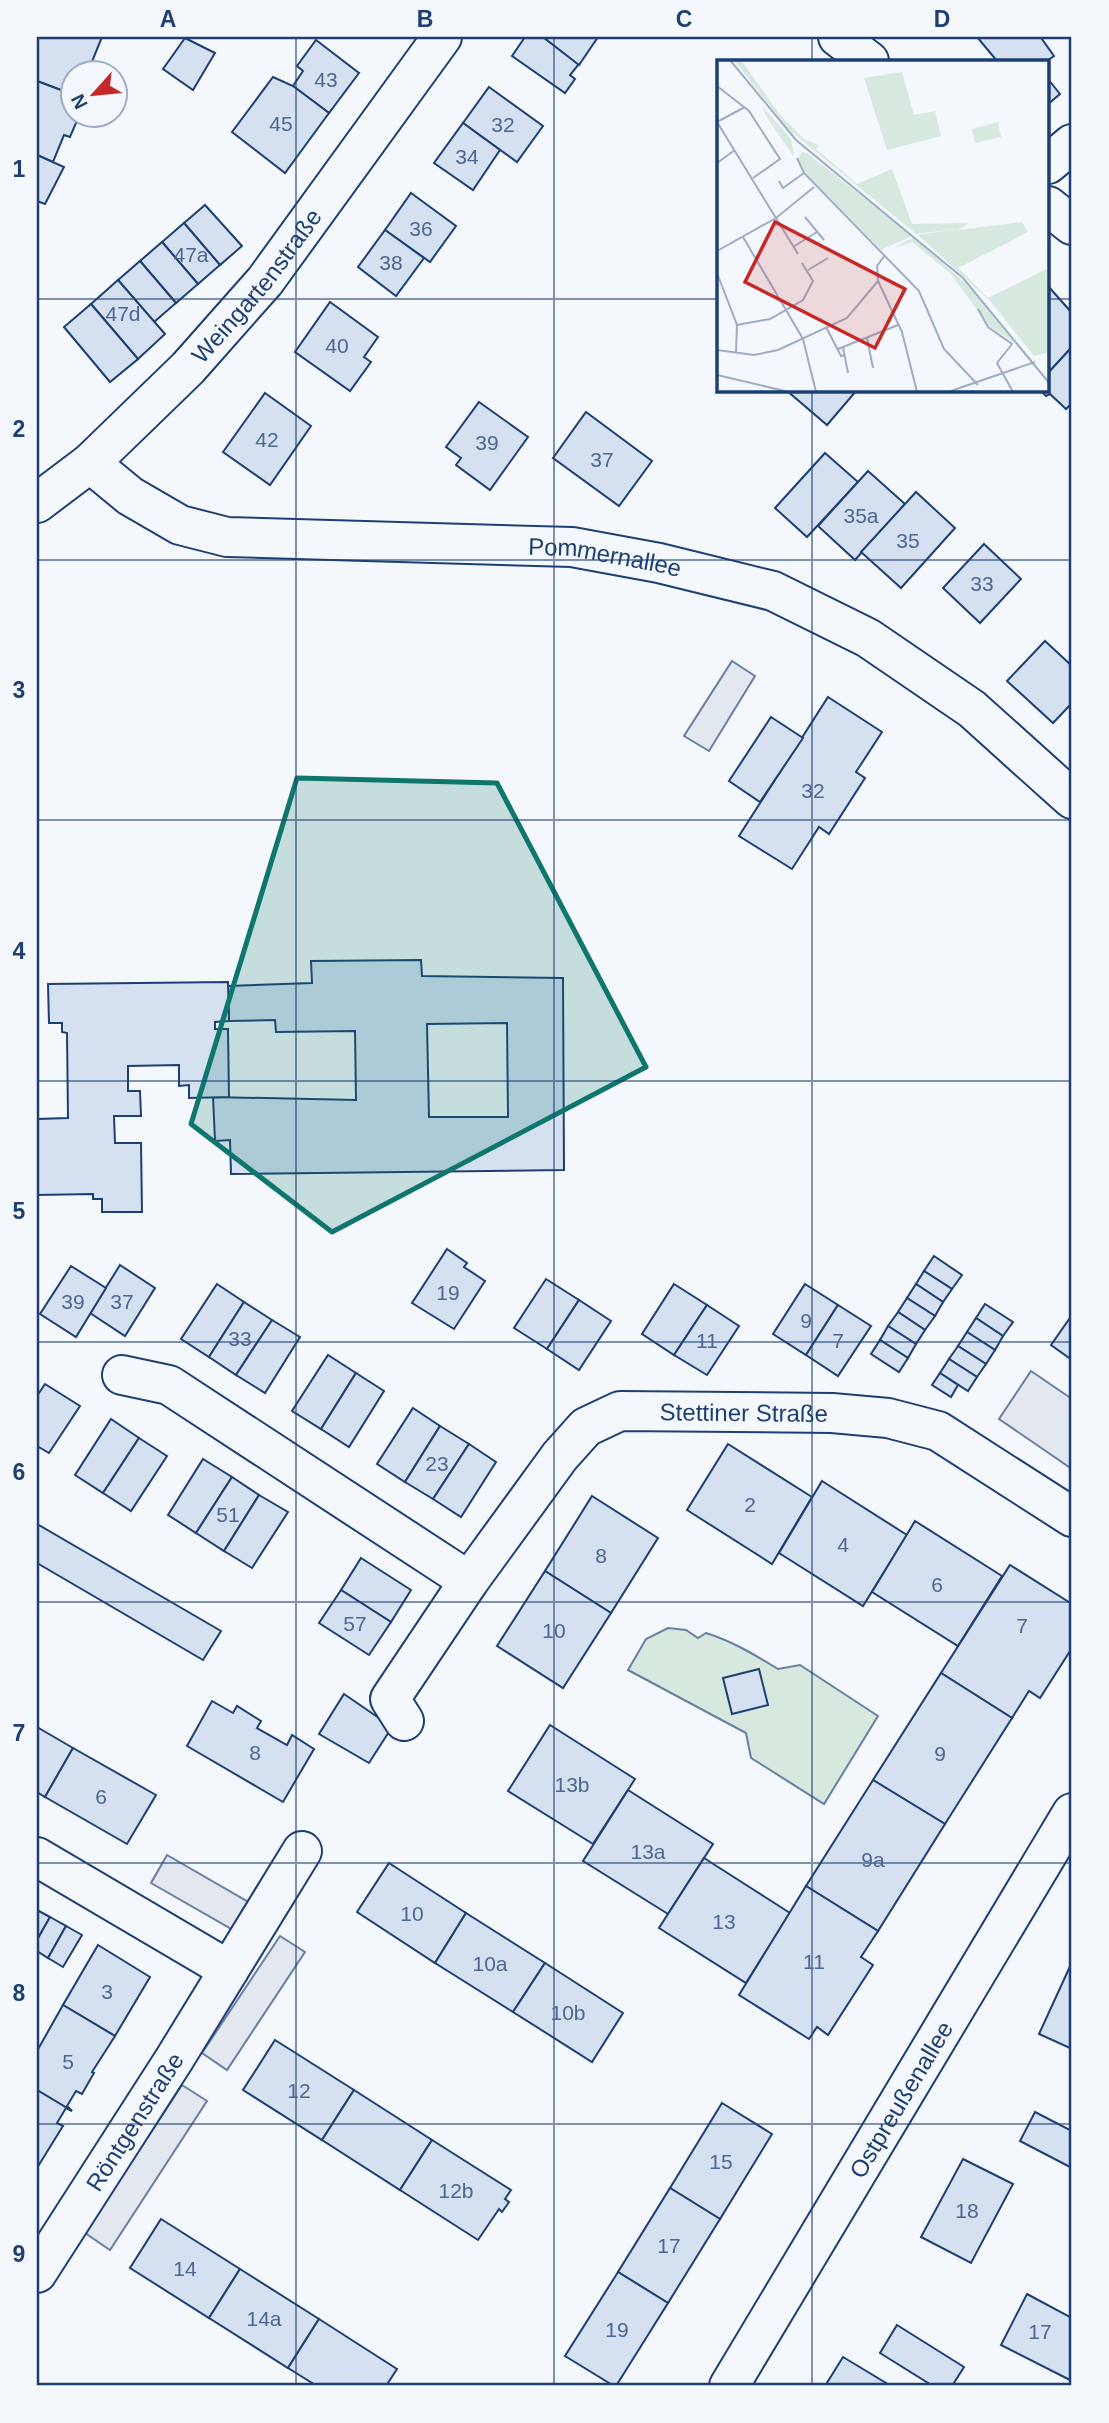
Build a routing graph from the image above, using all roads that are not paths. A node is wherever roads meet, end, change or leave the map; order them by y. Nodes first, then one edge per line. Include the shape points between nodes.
1 (442, 37) edge
2 (838, 37) edge
3 (868, 60) edge
4 (1072, 144) edge
5 (1050, 162) edge
6 (1050, 208) edge
7 (1072, 225) edge
8 (90, 463) junction
9 (37, 503) edge
10 (1072, 799) edge
11 (122, 1375) dead end
12 (1072, 1517) edge
13 (469, 1581) junction
14 (404, 1721) dead end
15 (1072, 1813) edge
16 (302, 1851) dead end
17 (37, 1857) edge
18 (229, 1970) junction
19 (37, 2273) edge
20 (729, 2386) edge

1 - 8 street, Weingartenstraße via 265,281 188,368
2 - 3 street
4 - 5 street
6 - 7 street
8 - 9 street, Weingartenstraße
8 - 10 street, Pommernallee via 130,496 180,525 227,537 572,547 660,562 773,591 869,638 972,709
11 - 13 street via 169,1385
12 - 13 street, Stettiner Straße via 938,1431 888,1418 832,1412 620,1411 586,1427 560,1456
13 - 14 street, Stettiner Straße via 390,1699
15 - 20 street, Ostpreußenallee
16 - 18 street, Röntgenstraße
17 - 18 street
18 - 19 street, Röntgenstraße

